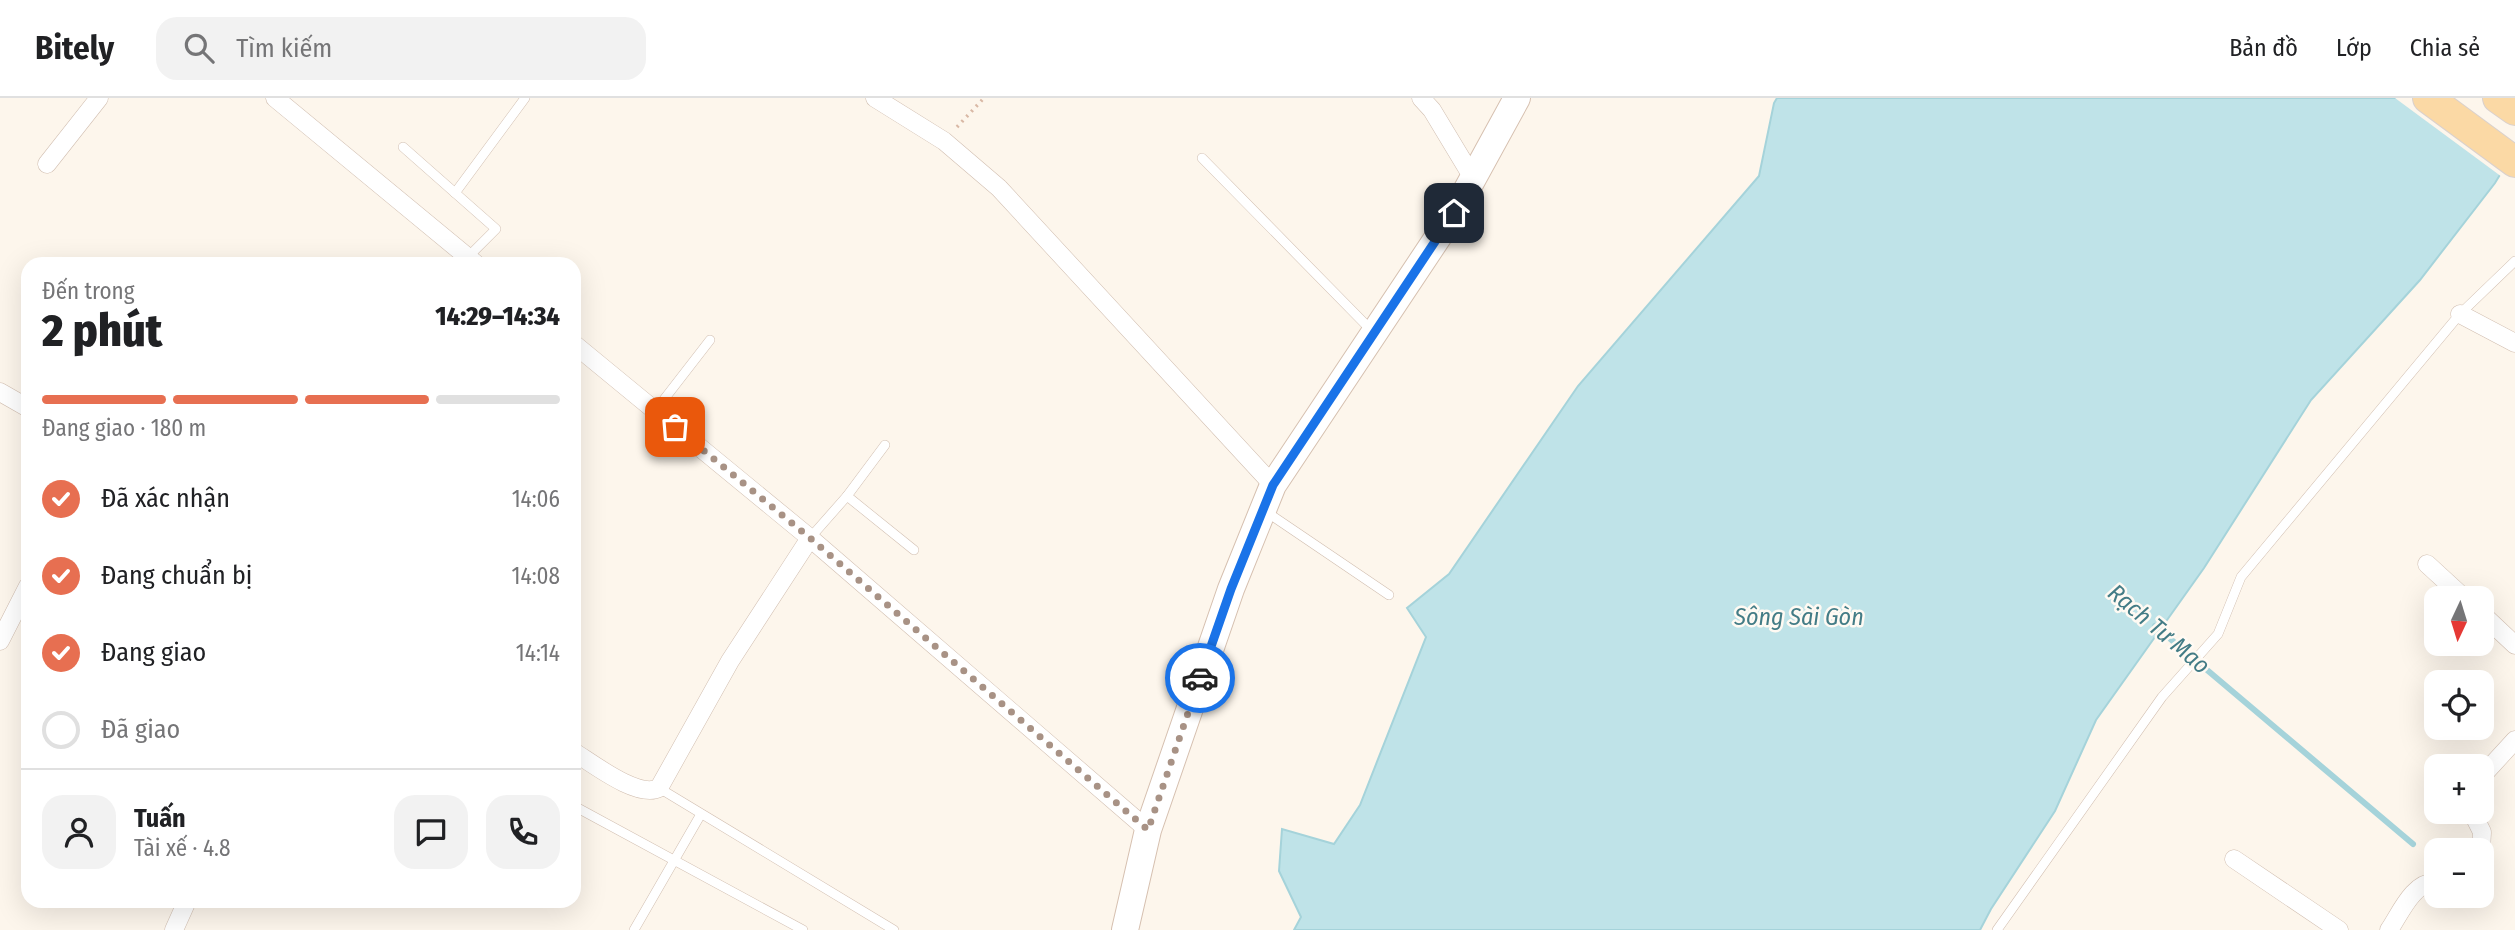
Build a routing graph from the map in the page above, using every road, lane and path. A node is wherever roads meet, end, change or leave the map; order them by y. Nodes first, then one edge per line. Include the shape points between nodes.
1 (99, 98) edge
2 (275, 98) edge
3 (525, 98) edge
4 (875, 98) edge
5 (984, 98) edge
6 (1421, 98) edge
7 (1517, 98) edge
8 (2428, 98) edge
9 (2498, 98) edge
10 (2515, 110) edge
11 (944, 141) junction
12 (403, 147) dead end
13 (1202, 158) dead end
14 (2515, 162) edge
15 (47, 164) dead end
16 (1473, 178) junction
17 (455, 193) junction
18 (467, 257) edge
19 (475, 257) edge
20 (2515, 261) edge
21 (2460, 314) junction
22 (1374, 333) junction
23 (710, 340) dead end
24 (2515, 343) edge
25 (581, 350) edge
26 (0, 392) edge
27 (21, 404) edge
28 (655, 411) junction
29 (885, 445) dead end
30 (1273, 485) junction
31 (847, 496) junction
32 (1263, 510) junction
33 (810, 538) junction
34 (915, 550) dead end
35 (2427, 564) dead end
36 (2451, 586) edge
37 (1389, 595) dead end
38 (21, 600) edge
39 (2494, 625) edge
40 (0, 641) edge
41 (2515, 645) edge
42 (2515, 740) edge
43 (581, 756) edge
44 (2494, 763) edge
45 (659, 788) junction
46 (581, 810) edge
47 (701, 814) junction
48 (1148, 830) junction
49 (673, 859) junction
50 (2234, 859) dead end
51 (2424, 884) edge
52 (184, 908) edge
53 (174, 930) edge
54 (634, 930) edge
55 (803, 930) edge
56 (894, 930) edge
57 (1125, 930) edge
58 (1997, 930) edge
59 (2339, 930) edge
60 (2389, 930) edge

1 - 15 street
2 - 18 street
3 - 17 lane
4 - 11 street
5 - 11 path
6 - 16 street
7 - 16 street
8 - 14 main road
9 - 10 main road
11 - 30 street via 999,188
12 - 17 lane
13 - 22 lane
16 - 22 street
17 - 19 lane via 496,229
20 - 21 lane
21 - 24 street
21 - 58 lane via 2241,577 2218,634 2162,697
22 - 30 street
23 - 28 lane
25 - 28 street
26 - 27 street
28 - 33 street
29 - 31 lane
30 - 32 street
31 - 33 lane
31 - 34 lane
32 - 37 lane
32 - 48 street
33 - 45 street via 730,661
33 - 48 street
35 - 36 street
38 - 40 street
39 - 41 street
42 - 44 street
43 - 45 street via 629,786 646,791
45 - 47 lane
46 - 49 lane
47 - 49 lane
47 - 56 lane
48 - 57 street
49 - 54 lane
49 - 55 lane
50 - 59 street
51 - 60 street
52 - 53 street

